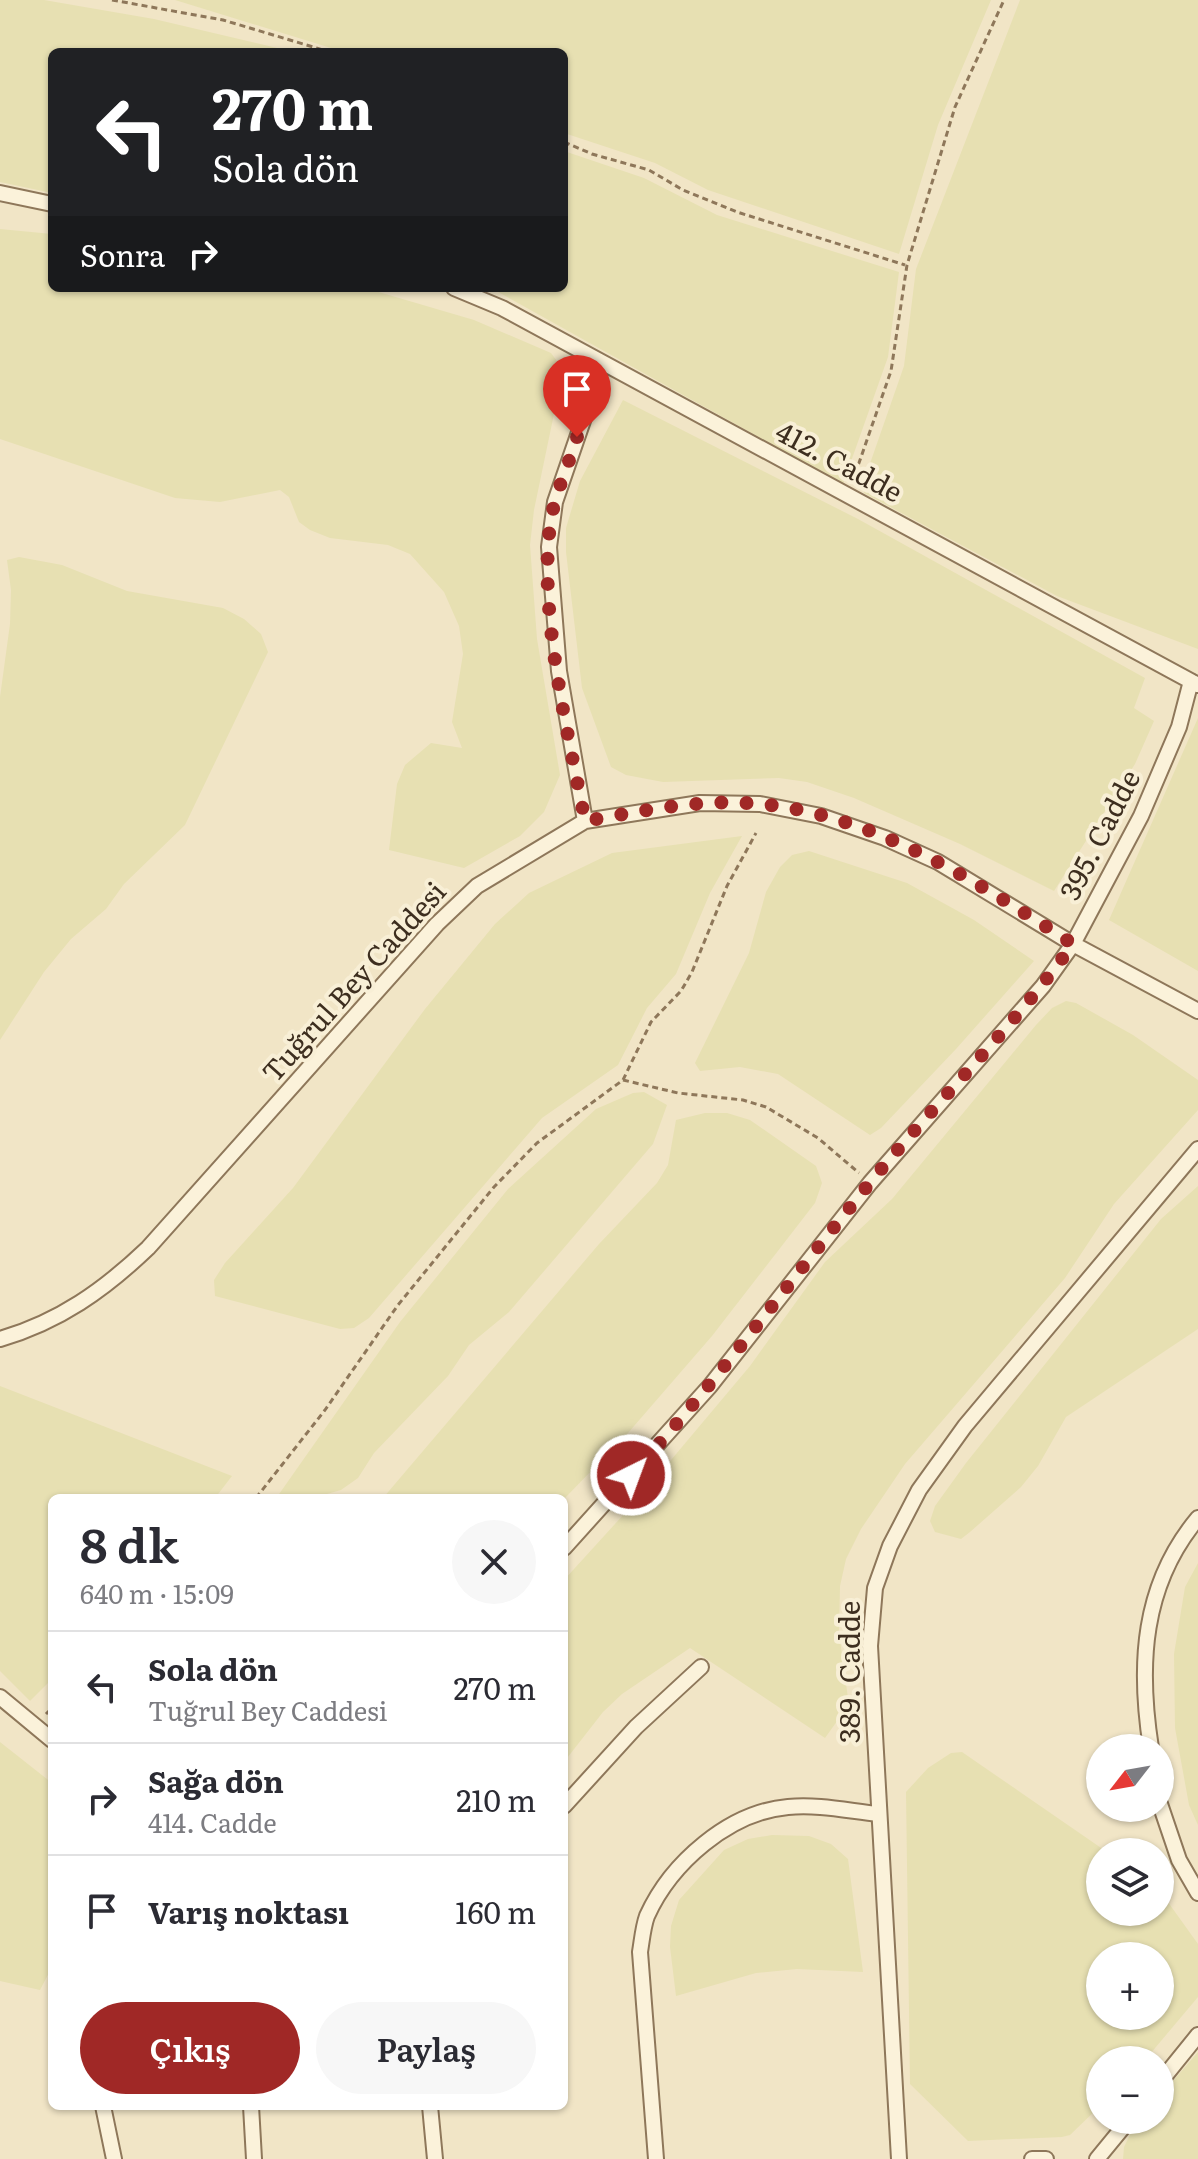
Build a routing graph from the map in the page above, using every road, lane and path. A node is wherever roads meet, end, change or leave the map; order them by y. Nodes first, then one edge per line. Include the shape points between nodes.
1 (112, 0) edge
2 (1004, 0) edge
3 (317, 48) edge
4 (568, 144) edge
5 (0, 193) edge
6 (48, 203) edge
7 (907, 265) junction
8 (464, 292) edge
9 (598, 361) junction
10 (847, 496) junction
11 (1194, 683) edge
12 (585, 821) junction
13 (756, 833) dead end
14 (1073, 944) junction
15 (1198, 1011) edge
16 (623, 1080) junction
17 (1198, 1149) edge
18 (870, 1183) junction
19 (0, 1339) edge
20 (259, 1494) edge
21 (1198, 1518) edge
22 (568, 1544) edge
23 (701, 1667) dead end
24 (0, 1697) edge
25 (1150, 1734) edge
26 (48, 1737) edge
27 (568, 1802) edge
28 (879, 1814) junction
29 (1166, 1822) edge
30 (1198, 1893) edge
31 (1198, 2035) edge
32 (1174, 2065) edge
33 (104, 2110) edge
34 (251, 2110) edge
35 (430, 2110) edge
36 (1118, 2134) edge
37 (114, 2159) edge
38 (254, 2159) edge
39 (435, 2159) edge
40 (656, 2159) edge
41 (899, 2159) edge
42 (1032, 2159) edge
43 (1046, 2159) edge
44 (1097, 2159) edge

1 - 3 path via 223,20
2 - 7 path via 955,107
4 - 7 path via 649,170 737,212
5 - 6 street
7 - 10 path via 891,371
8 - 9 street, 412. Cadde
9 - 10 street, 412. Cadde
9 - 12 street via 555,502 549,547 559,671
10 - 11 street, 412. Cadde
11 - 14 street, 395. Cadde via 1168,757
12 - 14 street, Tuğrul Bey Caddesi via 700,803 760,804 821,816 938,862
12 - 19 street, Tuğrul Bey Caddesi via 477,886 437,924 159,1237 110,1284 68,1312
13 - 16 path via 727,886 692,972 651,1022
14 - 15 street, Tuğrul Bey Caddesi
14 - 18 street, 395. Cadde via 1043,986
16 - 18 path via 766,1107 818,1138
16 - 20 path via 537,1143 494,1187 398,1305
17 - 28 street, 389. Cadde via 965,1426 919,1490 890,1546 875,1588 870,1646
18 - 22 street, 395. Cadde via 710,1386
21 - 25 street via 1163,1572 1149,1615 1143,1663
23 - 27 street via 636,1727
24 - 26 street
28 - 40 street via 786,1807 756,1814 725,1828 662,1889 646,1919 640,1952
28 - 41 street, 389. Cadde
29 - 30 street
31 - 32 street
33 - 37 street
34 - 38 street
35 - 39 street
36 - 44 street
42 - 43 street

